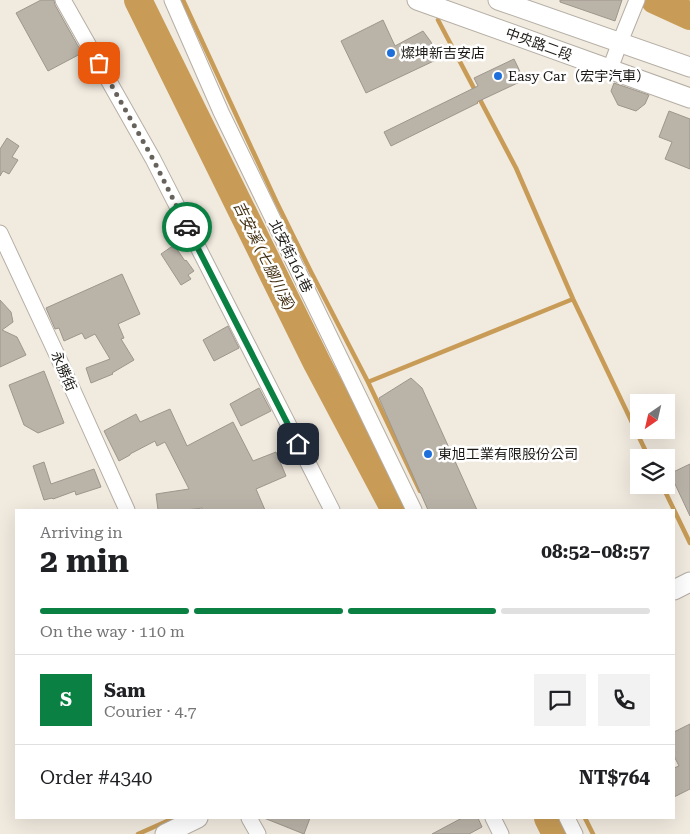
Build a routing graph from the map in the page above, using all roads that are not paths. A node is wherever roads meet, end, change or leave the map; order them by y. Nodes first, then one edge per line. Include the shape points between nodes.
1 (62, 0) edge
2 (172, 0) edge
3 (416, 0) edge
4 (498, 0) edge
5 (637, 0) edge
6 (620, 41) junction
7 (690, 67) edge
8 (610, 70) junction
9 (690, 98) edge
10 (0, 233) edge
11 (127, 509) edge
12 (331, 509) edge
13 (414, 509) edge
14 (690, 582) edge
15 (675, 590) edge
16 (196, 819) edge
17 (250, 819) edge
18 (494, 819) edge
19 (568, 819) edge
20 (165, 834) edge
21 (258, 834) edge
22 (501, 834) edge
23 (575, 834) edge

1 - 12 street via 153,159
2 - 13 street, 北安街161巷 via 221,112
3 - 8 street, 中央路二段
4 - 6 street, 中央路二段
5 - 6 street
6 - 7 street, 中央路二段
6 - 8 street
8 - 9 street, 中央路二段
10 - 11 street, 永勝街
14 - 15 street
16 - 20 street
17 - 21 street
18 - 22 street
19 - 23 street

